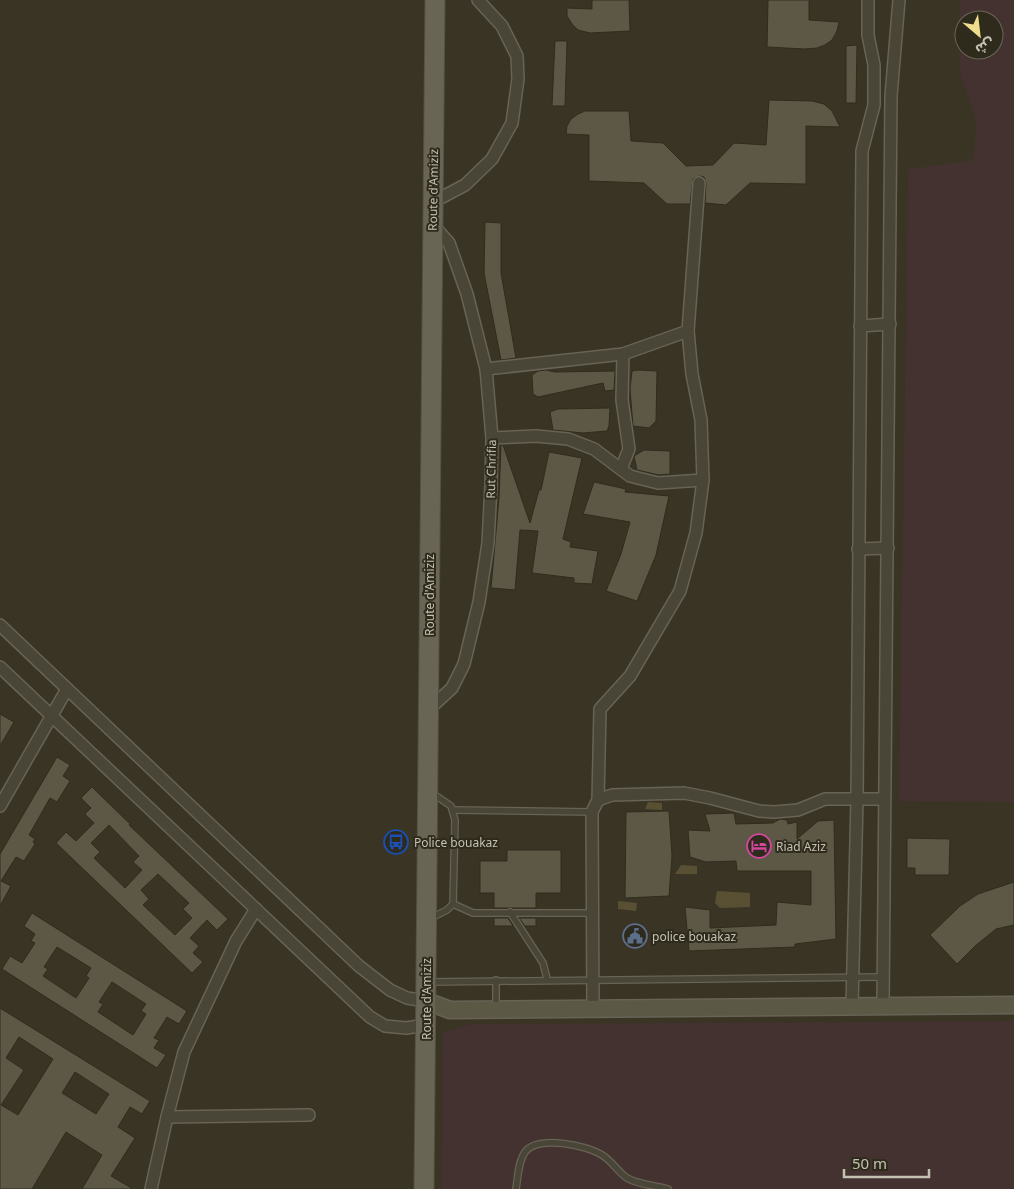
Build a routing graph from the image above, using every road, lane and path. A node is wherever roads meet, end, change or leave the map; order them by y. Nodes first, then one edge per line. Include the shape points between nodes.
1 (434, 0) edge
2 (478, 0) edge
3 (868, 0) edge
4 (899, 0) edge
5 (874, 94) junction
6 (891, 96) junction
7 (699, 183) dead end
8 (433, 202) junction
9 (433, 224) junction
10 (890, 324) junction
11 (860, 326) junction
12 (688, 331) junction
13 (623, 354) junction
14 (486, 369) junction
15 (492, 438) junction
16 (621, 468) junction
17 (703, 480) junction
18 (888, 548) junction
19 (858, 549) junction
20 (0, 625) edge
21 (0, 667) edge
22 (67, 689) junction
23 (428, 710) junction
24 (51, 716) junction
25 (428, 791) junction
26 (884, 799) junction
27 (598, 800) junction
28 (857, 800) junction
29 (0, 806) edge
30 (454, 810) junction
31 (592, 812) junction
32 (453, 904) junction
33 (256, 909) junction
34 (510, 912) junction
35 (592, 913) junction
36 (427, 920) junction
37 (853, 976) junction
38 (883, 976) junction
39 (547, 979) junction
40 (593, 979) junction
41 (496, 980) junction
42 (426, 982) junction
43 (426, 1001) junction
44 (1014, 1004) edge
45 (852, 1006) junction
46 (883, 1006) junction
47 (593, 1009) junction
48 (450, 1010) junction
49 (496, 1010) junction
50 (426, 1025) junction
51 (310, 1115) dead end
52 (167, 1117) junction
53 (152, 1189) edge
54 (424, 1189) edge
55 (516, 1189) edge
56 (668, 1189) edge

1 - 8 main road, Route d'Amiziz
2 - 8 street via 502,26 517,56 518,79 512,123 492,159 465,185
3 - 5 street
4 - 6 street
5 - 6 street
5 - 11 street via 862,151
6 - 10 street
7 - 12 street
8 - 9 main road, Route d'Amiziz
9 - 14 street, Rut Chrifia via 449,243 468,294
9 - 23 main road, Route d'Amiziz
10 - 11 street
10 - 18 street
11 - 19 street
12 - 13 street
12 - 17 street via 700,420
13 - 14 street
13 - 16 street via 622,400 629,449
14 - 15 street, Rut Chrifia
15 - 16 street via 536,436 568,439 594,449
15 - 23 street, Rut Chrifia via 488,543 469,646 452,688
16 - 17 street via 630,476 658,483
17 - 27 street via 696,532 680,591 630,676 600,709
18 - 19 street
18 - 26 street
19 - 28 street
20 - 22 street
21 - 24 street
22 - 24 street
22 - 43 street via 359,966 390,990 407,998
23 - 25 main road, Route d'Amiziz
24 - 29 street
24 - 33 street
25 - 30 lane via 448,802
25 - 36 main road, Route d'Amiziz
26 - 28 street
26 - 38 street
27 - 28 street via 612,796 684,793 774,812 798,810 825,800
27 - 31 street
28 - 37 street
30 - 31 lane
30 - 32 lane
31 - 35 street
32 - 34 lane via 473,913
32 - 36 lane
33 - 50 street via 370,1017 385,1026 406,1028
33 - 52 street via 236,941 184,1052
34 - 35 lane
34 - 39 lane via 543,963
35 - 40 street
36 - 42 main road, Route d'Amiziz
37 - 38 lane
37 - 40 lane
37 - 45 street
38 - 46 street
39 - 40 lane
39 - 41 lane
40 - 47 street
41 - 42 lane
41 - 49 lane
42 - 43 main road, Route d'Amiziz
43 - 48 street
43 - 50 main road, Route d'Amiziz
44 - 46 street
45 - 46 street
45 - 47 street
47 - 49 street
48 - 49 street
48 - 50 street
50 - 54 main road, Route d'Amiziz
51 - 52 street
52 - 53 street
55 - 56 lane via 520,1164 530,1146 550,1143 589,1149 601,1154 626,1177

